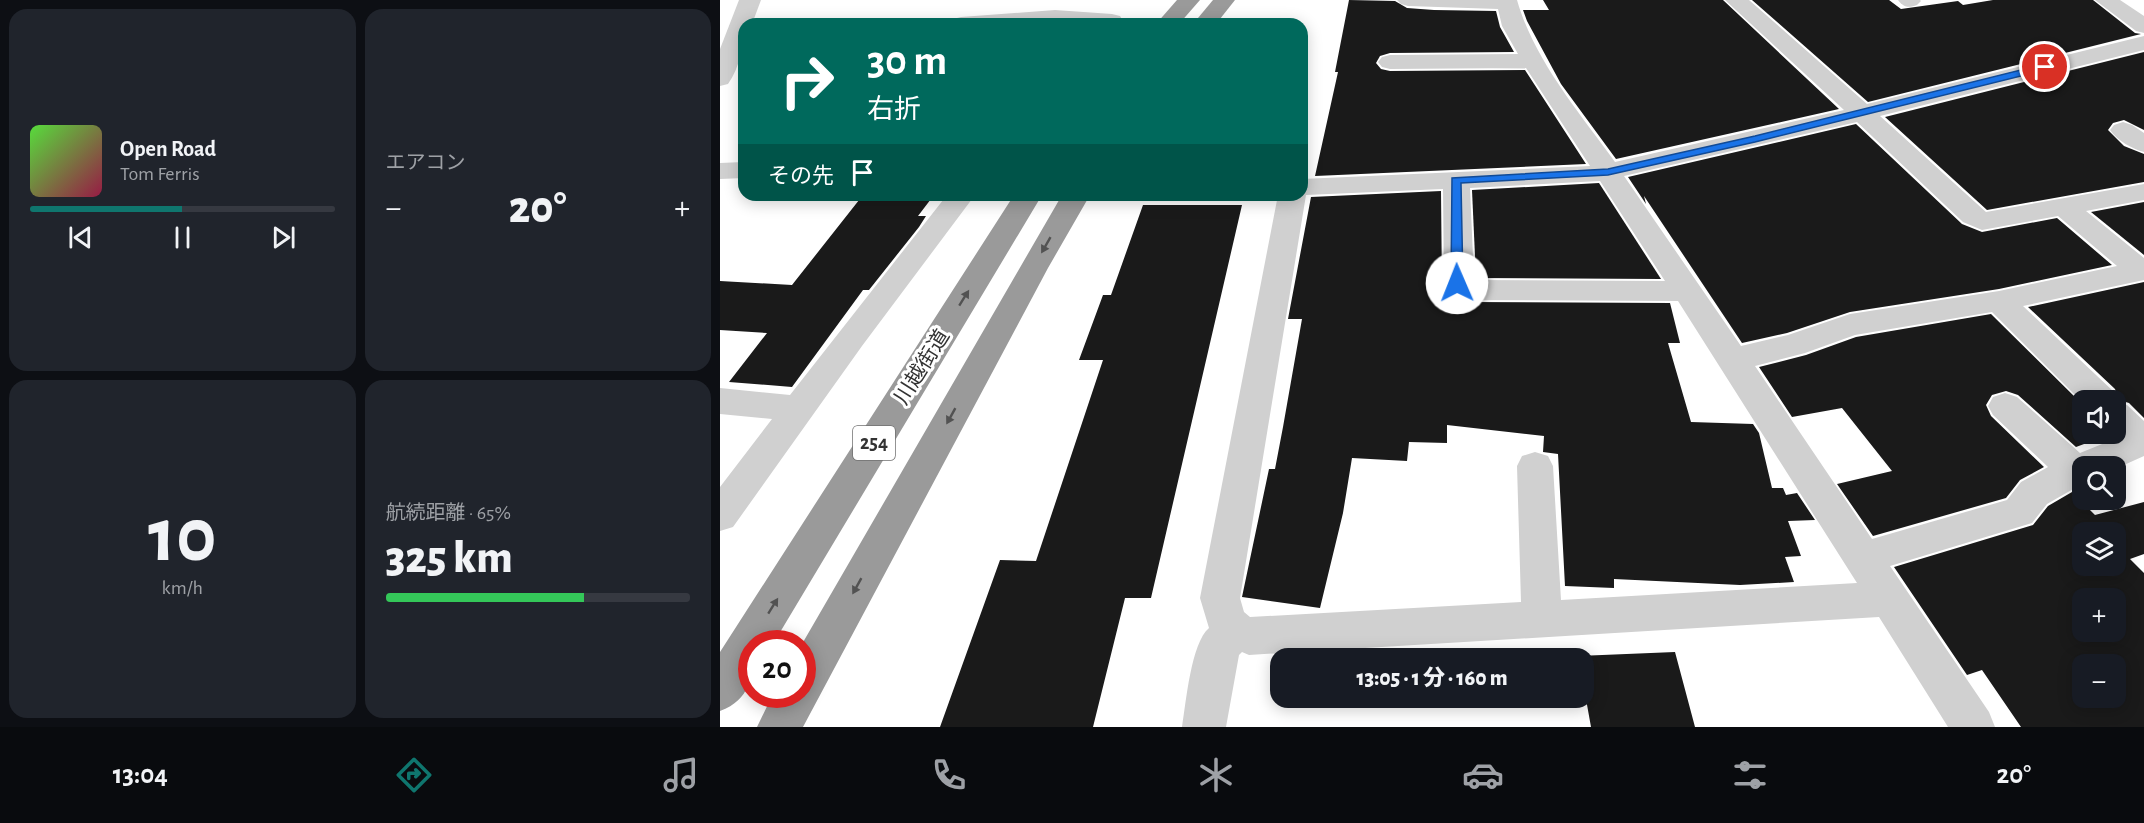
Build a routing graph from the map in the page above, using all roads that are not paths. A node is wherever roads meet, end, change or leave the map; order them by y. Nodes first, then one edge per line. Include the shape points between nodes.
1 (1189, 0) edge
2 (1224, 0) edge
3 (1408, 0) edge
4 (1741, 0) edge
5 (1507, 2) edge
6 (742, 3) edge
7 (2111, 4) edge
8 (2144, 4) edge
9 (1115, 17) edge
10 (1032, 18) edge
11 (1172, 18) edge
12 (1209, 18) edge
13 (2144, 26) edge
14 (2144, 43) edge
15 (1533, 61) junction
16 (1390, 62) dead end
17 (720, 79) edge
18 (1862, 113) junction
19 (2123, 130) dead end
20 (2144, 144) edge
21 (738, 170) edge
22 (720, 171) edge
23 (1608, 172) junction
24 (1456, 180) junction
25 (1308, 187) edge
26 (2144, 192) edge
27 (956, 201) edge
28 (1025, 201) edge
29 (1072, 201) edge
30 (1291, 201) edge
31 (2064, 207) junction
32 (2142, 273) edge
33 (1686, 291) junction
34 (1999, 301) junction
35 (1733, 359) junction
36 (2091, 390) edge
37 (720, 401) edge
38 (2005, 406) dead end
39 (800, 409) junction
40 (2126, 424) edge
41 (2144, 441) edge
42 (2110, 456) edge
43 (2072, 462) edge
44 (1535, 466) dead end
45 (2072, 473) edge
46 (733, 479) edge
47 (720, 516) edge
48 (1862, 558) junction
49 (1889, 598) junction
50 (1542, 619) junction
51 (1235, 632) junction
52 (816, 660) edge
53 (720, 691) edge
54 (789, 708) edge
55 (779, 727) edge
56 (1204, 727) edge
57 (1972, 727) edge

1 - 11 highway
2 - 12 highway
3 - 5 street
4 - 18 street
5 - 15 street via 1513,26
6 - 17 street
7 - 8 street
7 - 13 street
9 - 10 street
14 - 18 street
15 - 16 street
15 - 23 street
18 - 23 street
18 - 31 street via 1982,221
19 - 20 street
21 - 22 street
23 - 24 street
23 - 33 street
24 - 25 street
24 - 33 street via 1459,288
26 - 31 street
27 - 39 street
53 -> 28 highway, 川越街道 / 254
29 -> 52 highway, 254
30 - 51 street via 1220,598 1226,622
31 - 32 street
32 - 34 street
33 - 35 street
34 - 35 street via 1850,326 1794,345
34 - 36 street
35 - 48 street
37 - 39 street
38 - 43 street
39 - 46 street
40 - 41 street
41 - 42 street
44 - 50 street
45 - 48 street via 2031,495 2019,512
46 - 47 street
48 - 49 street
49 - 50 street
49 - 57 street
50 - 51 street via 1249,636
51 - 56 street via 1219,646
54 - 55 highway

